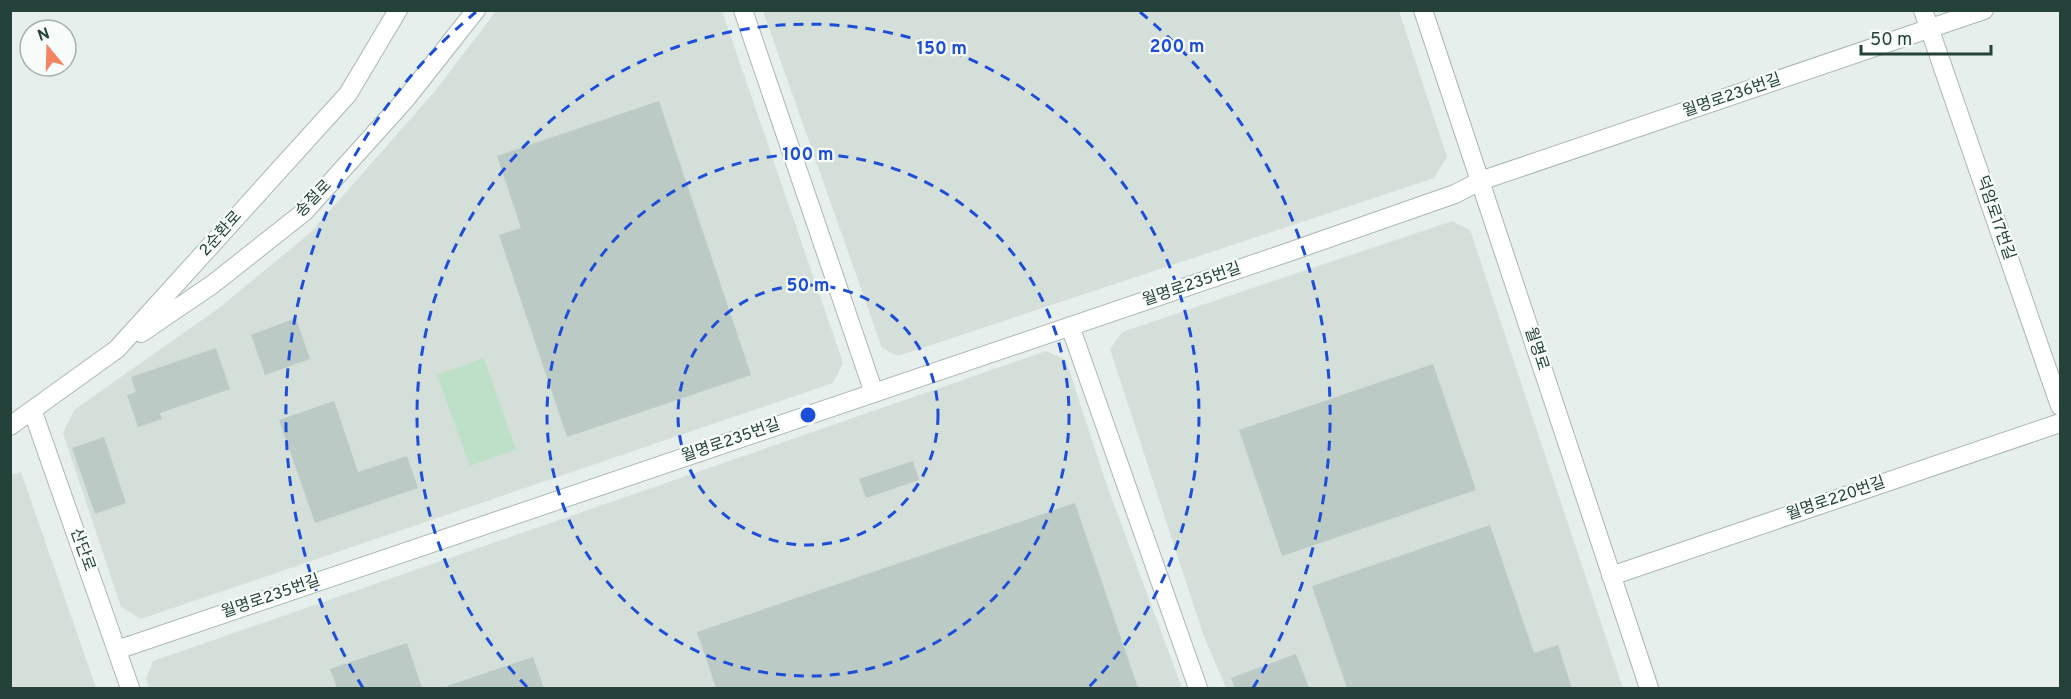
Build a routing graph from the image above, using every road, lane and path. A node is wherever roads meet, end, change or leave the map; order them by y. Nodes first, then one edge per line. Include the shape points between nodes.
1 (398, 10) edge
2 (476, 10) edge
3 (743, 10) edge
4 (1423, 10) edge
5 (1923, 10) edge
6 (1984, 10) edge
7 (1929, 29) junction
8 (1480, 181) junction
9 (1070, 326) junction
10 (117, 349) junction
11 (874, 393) junction
12 (2061, 406) edge
13 (33, 412) junction
14 (2061, 423) edge
15 (10, 426) edge
16 (1611, 576) junction
17 (117, 650) junction
18 (130, 688) edge
19 (1198, 688) edge
20 (1649, 688) edge

1 - 10 street, 2순환로 via 348,94
2 - 10 street, 송절로 via 405,100 304,212 213,284
3 - 11 street
4 - 8 street, 월명로
5 - 7 street, 덕암로17번길
6 - 7 street, 월명로236번길
7 - 8 street, 월명로236번길
7 - 12 street, 덕암로17번길
8 - 9 street, 월명로235번길 via 1455,194
8 - 16 street, 월명로
9 - 11 street, 월명로235번길
9 - 19 street
10 - 13 street, 2순환로
11 - 17 street, 월명로235번길
13 - 15 street, 2순환로
13 - 17 street, 산단로
14 - 16 street, 월명로220번길
16 - 20 street, 월명로
17 - 18 street, 산단로

